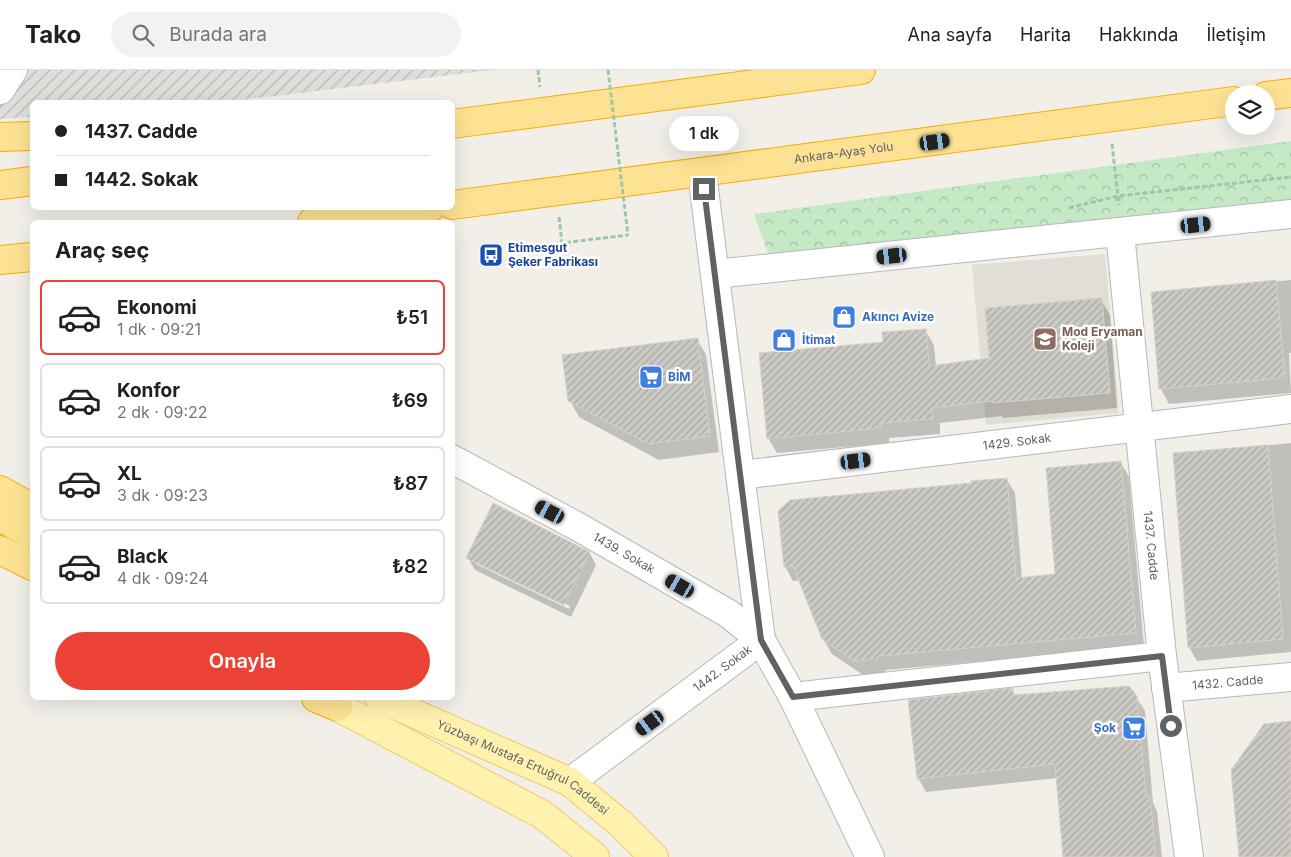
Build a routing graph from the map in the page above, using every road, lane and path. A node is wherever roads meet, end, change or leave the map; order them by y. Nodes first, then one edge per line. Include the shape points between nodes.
1 (13, 70) edge
2 (608, 70) edge
3 (861, 70) edge
4 (0, 90) edge
5 (1291, 93) edge
6 (1275, 95) edge
7 (1225, 102) edge
8 (1110, 118) junction
9 (455, 124) edge
10 (30, 136) edge
11 (0, 137) edge
12 (702, 173) junction
13 (30, 181) edge
14 (0, 185) edge
15 (455, 205) edge
16 (413, 210) edge
17 (1291, 214) edge
18 (329, 220) edge
19 (1120, 233) junction
20 (562, 243) dead end
21 (715, 274) junction
22 (1291, 410) edge
23 (1138, 428) junction
24 (455, 461) edge
25 (0, 470) edge
26 (741, 475) junction
27 (30, 487) edge
28 (0, 490) edge
29 (30, 507) edge
30 (0, 517) edge
31 (30, 534) edge
32 (0, 550) edge
33 (30, 565) edge
34 (761, 640) junction
35 (1162, 656) junction
36 (1291, 677) edge
37 (1166, 688) junction
38 (793, 697) junction
39 (384, 700) edge
40 (325, 701) edge
41 (570, 782) junction
42 (595, 857) edge
43 (654, 857) edge
44 (870, 857) edge
45 (1189, 857) edge

1 - 4 street
2 - 20 path, bridge via 628,235
3 - 9 highway
5 - 6 highway
7 - 8 highway, Ankara-Ayaş Yolu
8 - 12 highway, Ankara-Ayaş Yolu
8 - 19 path
10 - 11 highway
12 - 15 highway, Ankara-Ayaş Yolu
12 - 21 street, 1442. Sokak
13 - 14 highway
16 - 18 highway
17 - 19 street
19 - 21 street
19 - 23 street, 1437. Cadde
21 - 26 street, 1442. Sokak
22 - 23 street, 1429. Sokak
23 - 26 street, 1429. Sokak
23 - 35 street, 1437. Cadde
24 - 34 street, 1439. Sokak via 729,614
25 - 27 highway
26 - 34 street, 1442. Sokak
28 - 29 highway
30 - 31 highway
32 - 33 highway
34 - 38 street, 1439. Sokak
34 - 41 street, 1442. Sokak
35 - 37 street, 1437. Cadde
35 - 38 street
36 - 37 street, 1432. Cadde
37 - 45 street, 1437. Cadde
38 - 44 street, 1439. Sokak
39 - 41 main road, Yüzbaşı Mustafa Ertuğrul Caddesi
40 - 42 main road via 542,815
41 - 43 main road, Yüzbaşı Mustafa Ertuğrul Caddesi via 621,824

